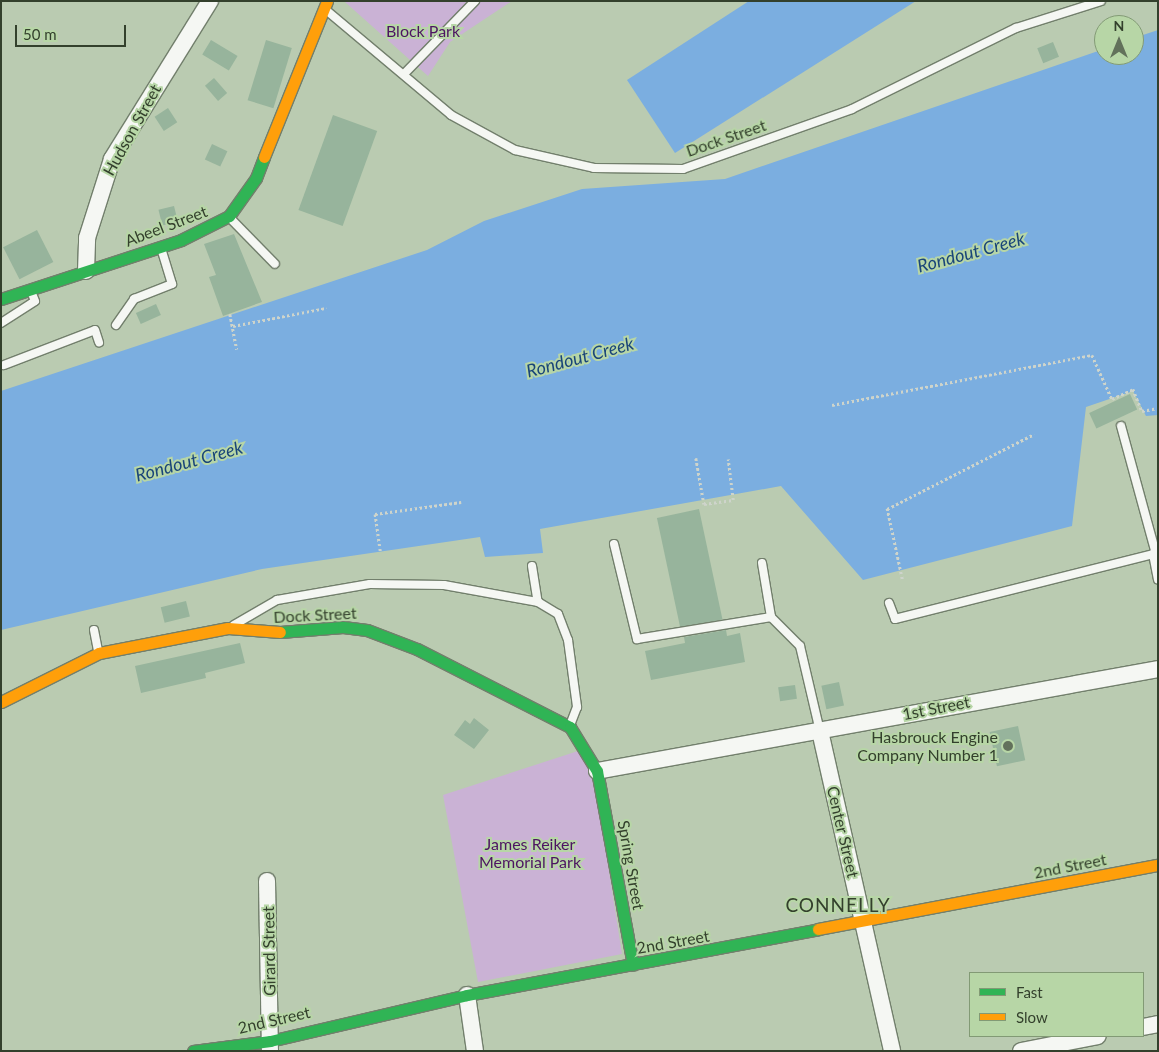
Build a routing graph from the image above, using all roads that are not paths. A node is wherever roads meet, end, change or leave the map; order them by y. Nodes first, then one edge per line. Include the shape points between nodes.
1 (210, 1) edge
2 (475, 1) edge
3 (1101, 1) edge
4 (325, 5) edge
5 (404, 74) junction
6 (228, 216) junction
7 (160, 247) junction
8 (275, 264) dead end
9 (86, 271) junction
10 (32, 291) junction
11 (1, 300) edge
12 (1, 323) edge
13 (116, 325) dead end
14 (99, 342) dead end
15 (2, 363) edge
16 (1121, 426) dead end
17 (614, 544) dead end
18 (1155, 554) edge
19 (762, 563) dead end
20 (532, 566) dead end
21 (1158, 580) edge
22 (538, 602) junction
23 (889, 603) dead end
24 (771, 617) junction
25 (228, 628) junction
26 (94, 630) dead end
27 (99, 653) junction
28 (1158, 669) edge
29 (1, 702) edge
30 (570, 727) junction
31 (820, 731) junction
32 (597, 771) junction
33 (1158, 865) edge
34 (268, 881) dead end
35 (863, 922) junction
36 (633, 965) junction
37 (466, 995) junction
38 (1158, 1024) edge
39 (1144, 1027) edge
40 (1093, 1037) edge
41 (270, 1046) edge
42 (193, 1051) edge
43 (475, 1051) edge
44 (892, 1051) edge
45 (1021, 1051) edge

1 - 9 street, Hudson Street via 112,159 88,238
2 - 5 lane
3 - 5 lane, Dock Street via 1016,28 852,109 683,169 594,168 514,150 451,115
4 - 5 lane, Dock Street
4 - 6 street, Abeel Street via 256,178
6 - 7 street, Abeel Street
6 - 8 lane
7 - 9 street, Abeel Street
7 - 13 lane via 172,284 134,299
9 - 10 street, Abeel Street
10 - 11 street, Abeel Street
10 - 12 lane via 35,301
14 - 15 lane via 95,330
16 - 18 lane
17 - 24 lane via 637,639
18 - 21 lane
18 - 23 lane via 895,619
19 - 24 lane
20 - 22 lane
22 - 25 lane via 444,585 370,584 277,600
22 - 30 lane via 558,614 568,640 577,707
24 - 31 lane via 800,646
25 - 27 street, Dock Street
25 - 30 street, Dock Street via 262,634 342,627 367,630 417,650
26 - 27 lane
27 - 29 street, Dock Street
28 - 31 street, 1st Street
30 - 32 street
31 - 32 street, 1st Street
31 - 35 street, Center Street
32 - 36 street, Spring Street
33 - 35 street, 2nd Street
34 - 41 street, Girard Street
35 - 36 street, 2nd Street
35 - 44 street, Center Street
36 - 37 street, 2nd Street
37 - 41 street, 2nd Street
37 - 43 street
38 - 39 street
40 - 45 street
41 - 42 street, 2nd Street

